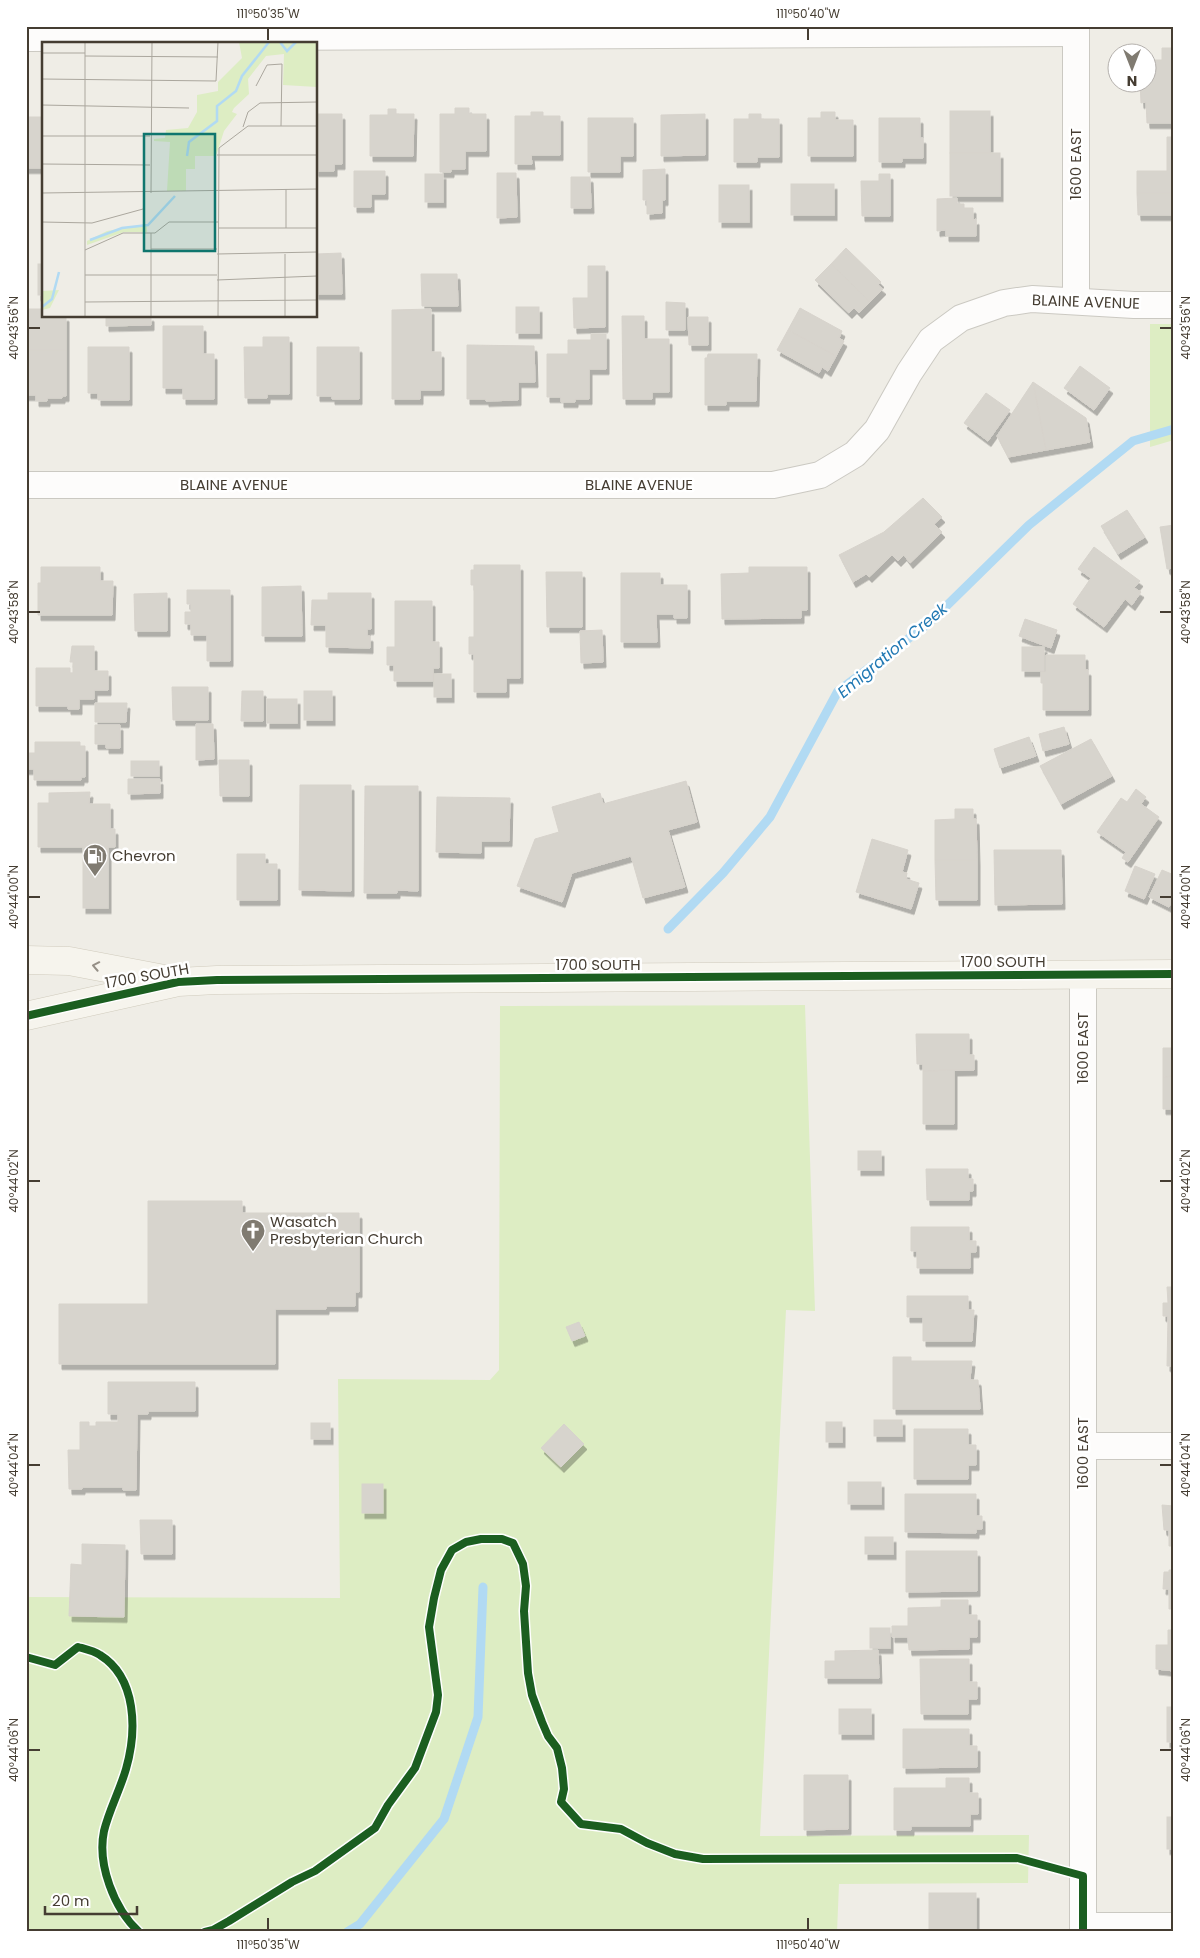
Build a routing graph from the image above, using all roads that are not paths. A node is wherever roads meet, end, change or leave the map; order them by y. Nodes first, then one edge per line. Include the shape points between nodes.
1 (1076, 30) edge
2 (26, 38) edge
3 (1076, 301) junction
4 (1174, 305) edge
5 (26, 485) edge
6 (26, 960) edge
7 (1174, 974) edge
8 (1083, 975) junction
9 (178, 982) junction
10 (26, 1016) edge
11 (1083, 1446) junction
12 (1174, 1446) edge
13 (1174, 1926) edge
14 (1083, 1929) edge

1 - 2 street
1 - 3 street, 1600 EAST
3 - 4 street, BLAINE AVENUE
3 - 5 street, BLAINE AVENUE via 1032,299 1004,303 961,318 931,340 877,430 855,454 820,475 773,485
9 -> 6 street via 70,961
7 - 8 street, 1700 SOUTH
8 - 9 street, 1700 SOUTH
8 - 11 street, 1600 EAST
9 - 10 street, 1700 SOUTH
11 - 12 street
11 - 14 street, 1600 EAST
13 - 14 street

